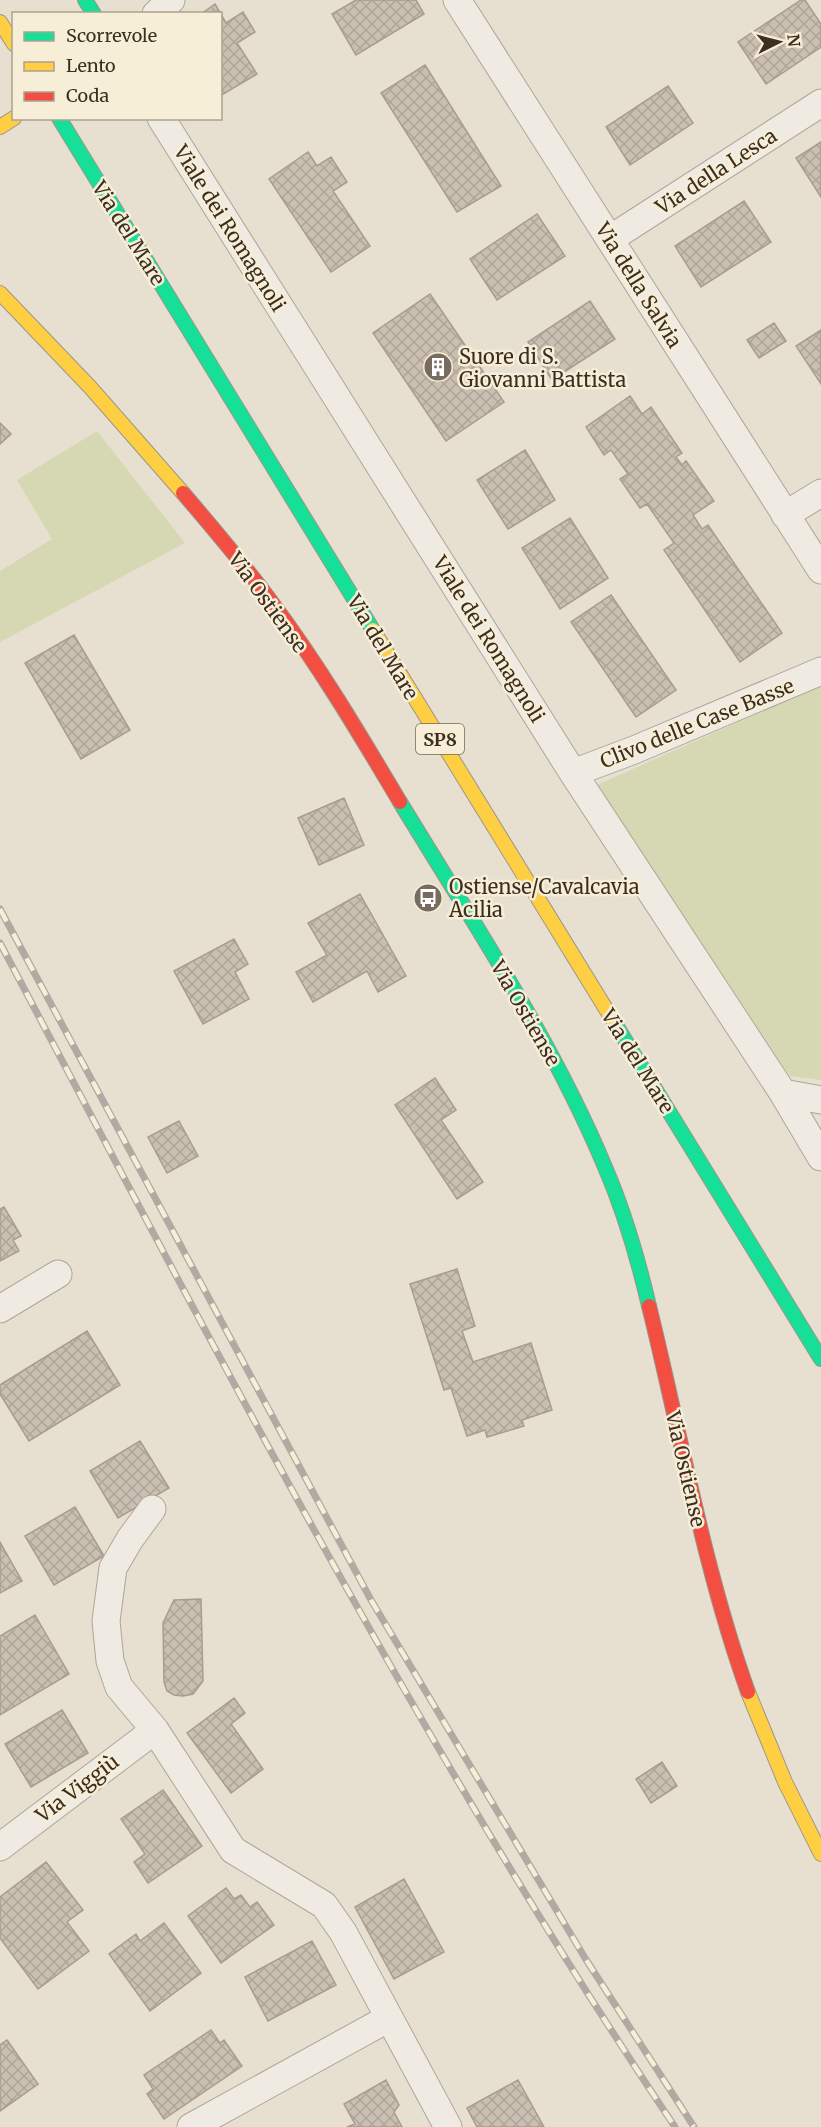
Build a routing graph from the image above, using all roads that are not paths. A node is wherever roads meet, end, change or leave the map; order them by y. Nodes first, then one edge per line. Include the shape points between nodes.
1 (171, 0) edge
2 (457, 0) edge
3 (158, 12) edge
4 (0, 22) edge
5 (12, 41) edge
6 (821, 103) edge
7 (60, 120) edge
8 (162, 120) edge
9 (610, 239) junction
10 (0, 293) edge
11 (821, 493) edge
12 (785, 515) junction
13 (821, 570) edge
14 (821, 671) edge
15 (573, 773) junction
16 (783, 1093) junction
17 (821, 1100) edge
18 (821, 1157) edge
19 (58, 1274) dead end
20 (0, 1309) edge
21 (821, 1359) edge
22 (152, 1509) dead end
23 (155, 1730) junction
24 (0, 1847) edge
25 (821, 1854) edge
26 (389, 2018) junction
27 (191, 2127) edge
28 (448, 2127) edge

1 - 3 street
2 - 9 street, Via della Salvia
4 - 5 main road
6 - 9 street, Via della Lesca
7 - 21 main road, Via del Mare / SP8
8 - 15 street, Viale dei Romagnoli
9 - 12 street, Via della Salvia
10 - 25 main road, Via Ostiense via 131,432 281,615 466,912 564,1080 607,1172 633,1244 707,1559 738,1664 775,1761
11 - 12 street
12 - 13 street, Via della Salvia
14 - 15 street, Clivo delle Case Basse
15 - 16 street, Viale dei Romagnoli
16 - 17 street
16 - 18 street, Viale dei Romagnoli
19 - 20 street
22 - 23 street via 113,1568 106,1621 110,1661 119,1687
23 - 24 street, Via Viggiù
23 - 26 street via 233,1850 324,1905 343,1932
26 - 27 street
26 - 28 street

